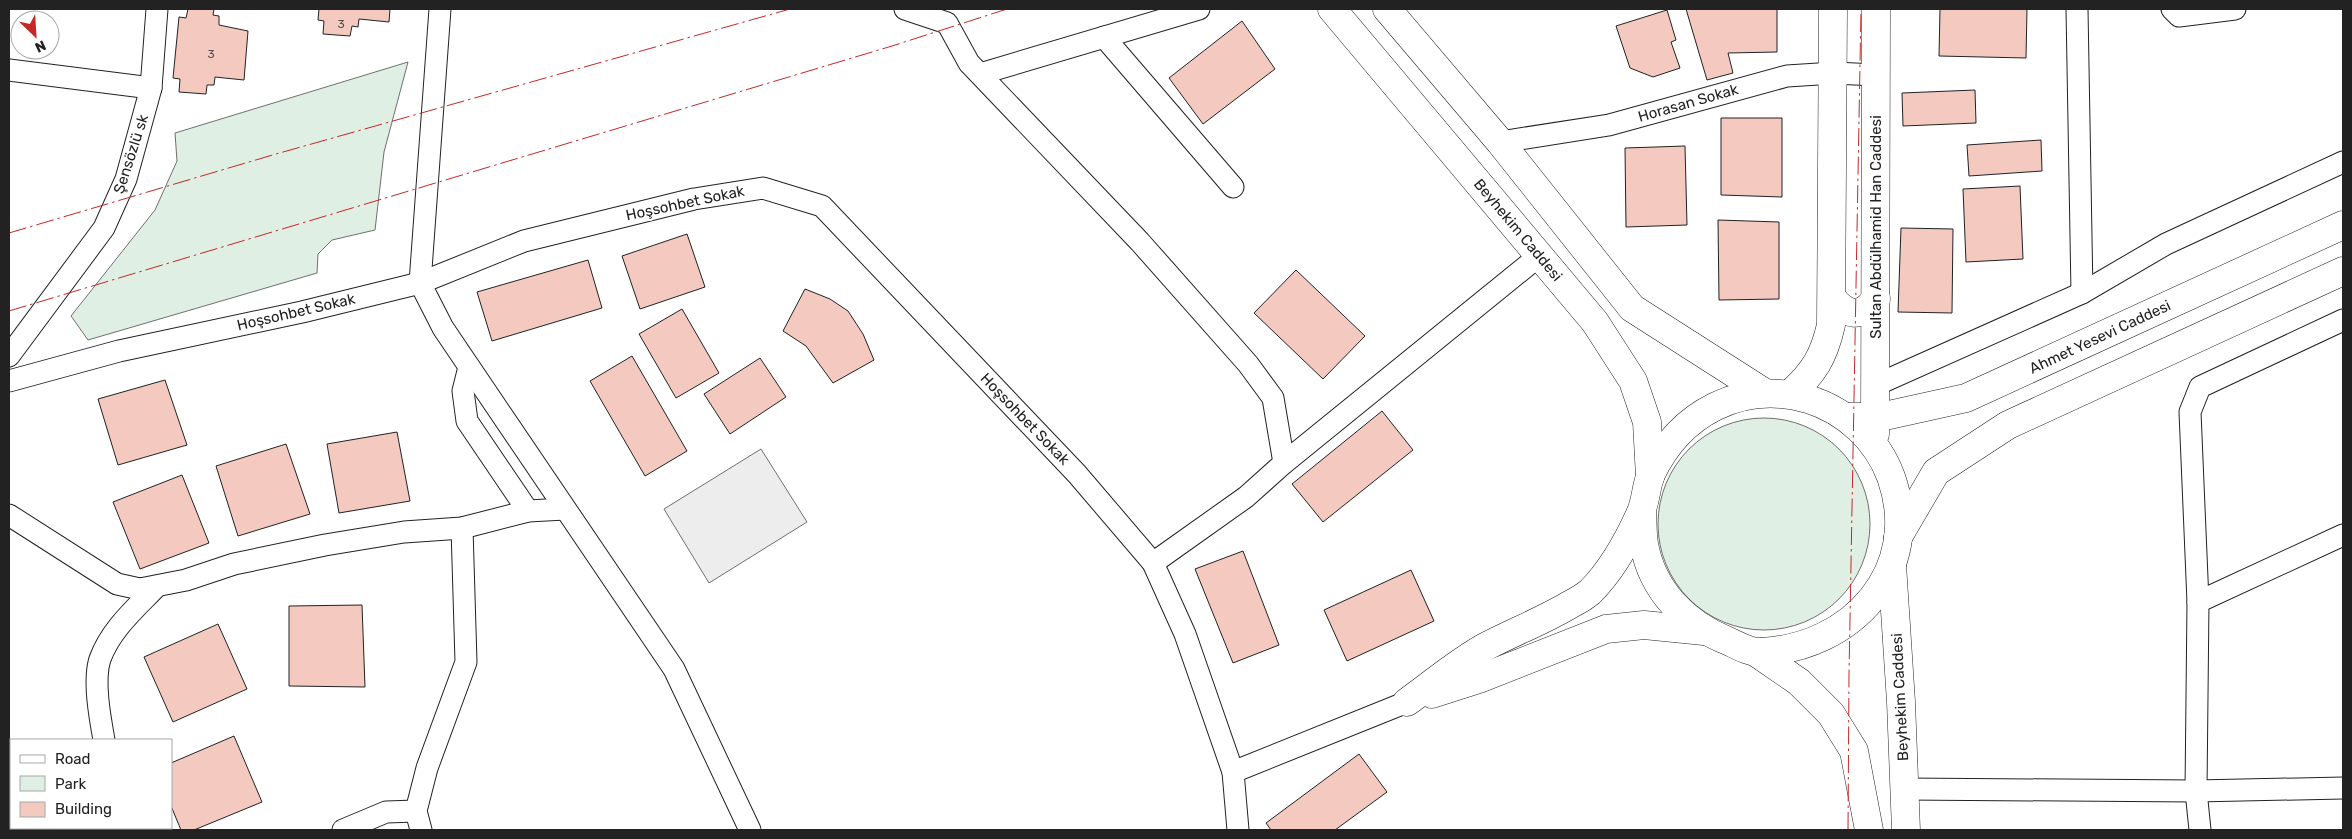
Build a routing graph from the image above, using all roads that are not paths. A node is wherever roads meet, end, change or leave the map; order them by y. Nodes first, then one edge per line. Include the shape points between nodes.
1 (157, 9) edge
2 (440, 9) edge
3 (905, 9) edge
4 (1199, 9) edge
5 (1332, 9) edge
6 (1387, 9) edge
7 (1833, 9) edge
8 (1876, 9) edge
9 (2078, 9) edge
10 (2172, 9) edge
11 (2235, 9) edge
12 (951, 16) edge
13 (1104, 37) junction
14 (9, 70) edge
15 (1834, 73) junction
16 (980, 74) junction
17 (1876, 75) junction
18 (151, 88) junction
19 (1500, 142) junction
20 (2343, 162) edge
21 (1233, 187) dead end
22 (2343, 225) edge
23 (1539, 256) junction
24 (2343, 271) edge
25 (420, 283) junction
26 (2082, 293) junction
27 (1832, 298) junction
28 (1876, 300) junction
29 (2343, 320) edge
30 (9, 356) edge
31 (470, 367) junction
32 (9, 381) edge
33 (1876, 385) junction
34 (1778, 394) junction
35 (1876, 416) junction
36 (1847, 417) junction
37 (1875, 446) junction
38 (1284, 463) junction
39 (1650, 477) junction
40 (566, 509) junction
41 (1642, 510) junction
42 (528, 511) junction
43 (9, 515) edge
44 (462, 528) junction
45 (2343, 535) edge
46 (1898, 537) junction
47 (1152, 562) junction
48 (1892, 565) junction
49 (157, 586) junction
50 (2198, 602) junction
51 (1704, 631) junction
52 (1756, 653) junction
53 (1407, 702) junction
54 (104, 739) edge
55 (1233, 772) junction
56 (2343, 788) edge
57 (1906, 789) junction
58 (2196, 791) junction
59 (419, 821) edge
60 (343, 830) edge
61 (750, 830) edge
62 (1238, 830) edge
63 (1869, 830) edge
64 (1906, 830) edge
65 (2200, 830) edge

1 - 18 street, Şensözlü sk
2 - 25 street
3 - 12 street
4 - 13 street
5 - 23 main road, Beyhekim Caddesi
6 - 19 main road
7 - 15 main road
8 - 17 main road, Sultan Abdülhamid Han Caddesi
9 - 26 street
10 - 11 street via 2179,16
12 - 16 street via 969,63
13 - 16 street
13 - 21 street
14 - 18 street
15 - 17 street, Horasan Sokak
15 - 19 street, Horasan Sokak via 1786,76 1609,125
15 - 27 main road
16 - 38 street via 1140,242 1248,364 1273,398
17 - 28 main road, Sultan Abdülhamid Han Caddesi
18 - 30 street, Şensözlü sk via 126,178 104,228
19 - 34 main road via 1632,308
20 - 26 street via 2166,244
22 - 35 main road, Ahmet Yesevi Caddesi via 1966,398
23 - 38 street
23 - 39 main road, Beyhekim Caddesi via 1595,322 1633,381 1647,422
24 - 46 main road via 2008,425 1936,472
25 - 31 street via 443,328
25 - 32 street, Hoşsohbet Sokak via 119,351
25 - 47 street, Hoşsohbet Sokak via 524,241 694,199 763,188 822,206 1077,474
26 - 33 street
27 - 28 main road via 1848,312 1859,313
27 - 34 main road via 1831,325 1823,354 1807,378
28 - 33 main road, Sultan Abdülhamid Han Caddesi
29 - 50 street via 2200,387 2190,412
31 - 40 street
31 - 42 street via 463,391 467,421
33 - 35 main road, Sultan Abdülhamid Han Caddesi
34 - 36 main road via 1823,404
34 - 39 main road via 1728,400 1695,418 1668,444
35 - 36 main road, Ahmet Yesevi Caddesi
35 - 37 main road, Sultan Abdülhamid Han Caddesi
36 - 37 main road
37 - 46 main road via 1895,489
38 - 47 street via 1246,497
39 - 41 main road
40 - 42 street
40 - 61 street via 674,669
41 - 51 main road via 1644,544 1654,576 1674,607
41 - 53 main road via 1616,559 1588,594 1551,616 1483,648
42 - 44 street
43 - 49 street via 117,584 140,589
44 - 49 street via 404,532 325,545 234,564
44 - 59 street via 466,662 427,768
45 - 50 street
46 - 48 main road
47 - 55 street, Hoşsohbet Sokak via 1185,634
48 - 52 main road via 1874,598 1847,625 1813,642
48 - 57 main road, Beyhekim Caddesi
49 - 54 street via 119,625 100,660 97,703
50 - 58 street
51 - 52 main road
51 - 53 main road via 1644,624 1606,629 1479,679
52 - 63 main road via 1799,682 1836,722 1854,751
53 - 55 street
55 - 62 street, Hoşsohbet Sokak
56 - 58 street
57 - 58 street
57 - 64 main road, Beyhekim Caddesi
58 - 65 street
59 - 60 street via 386,812

